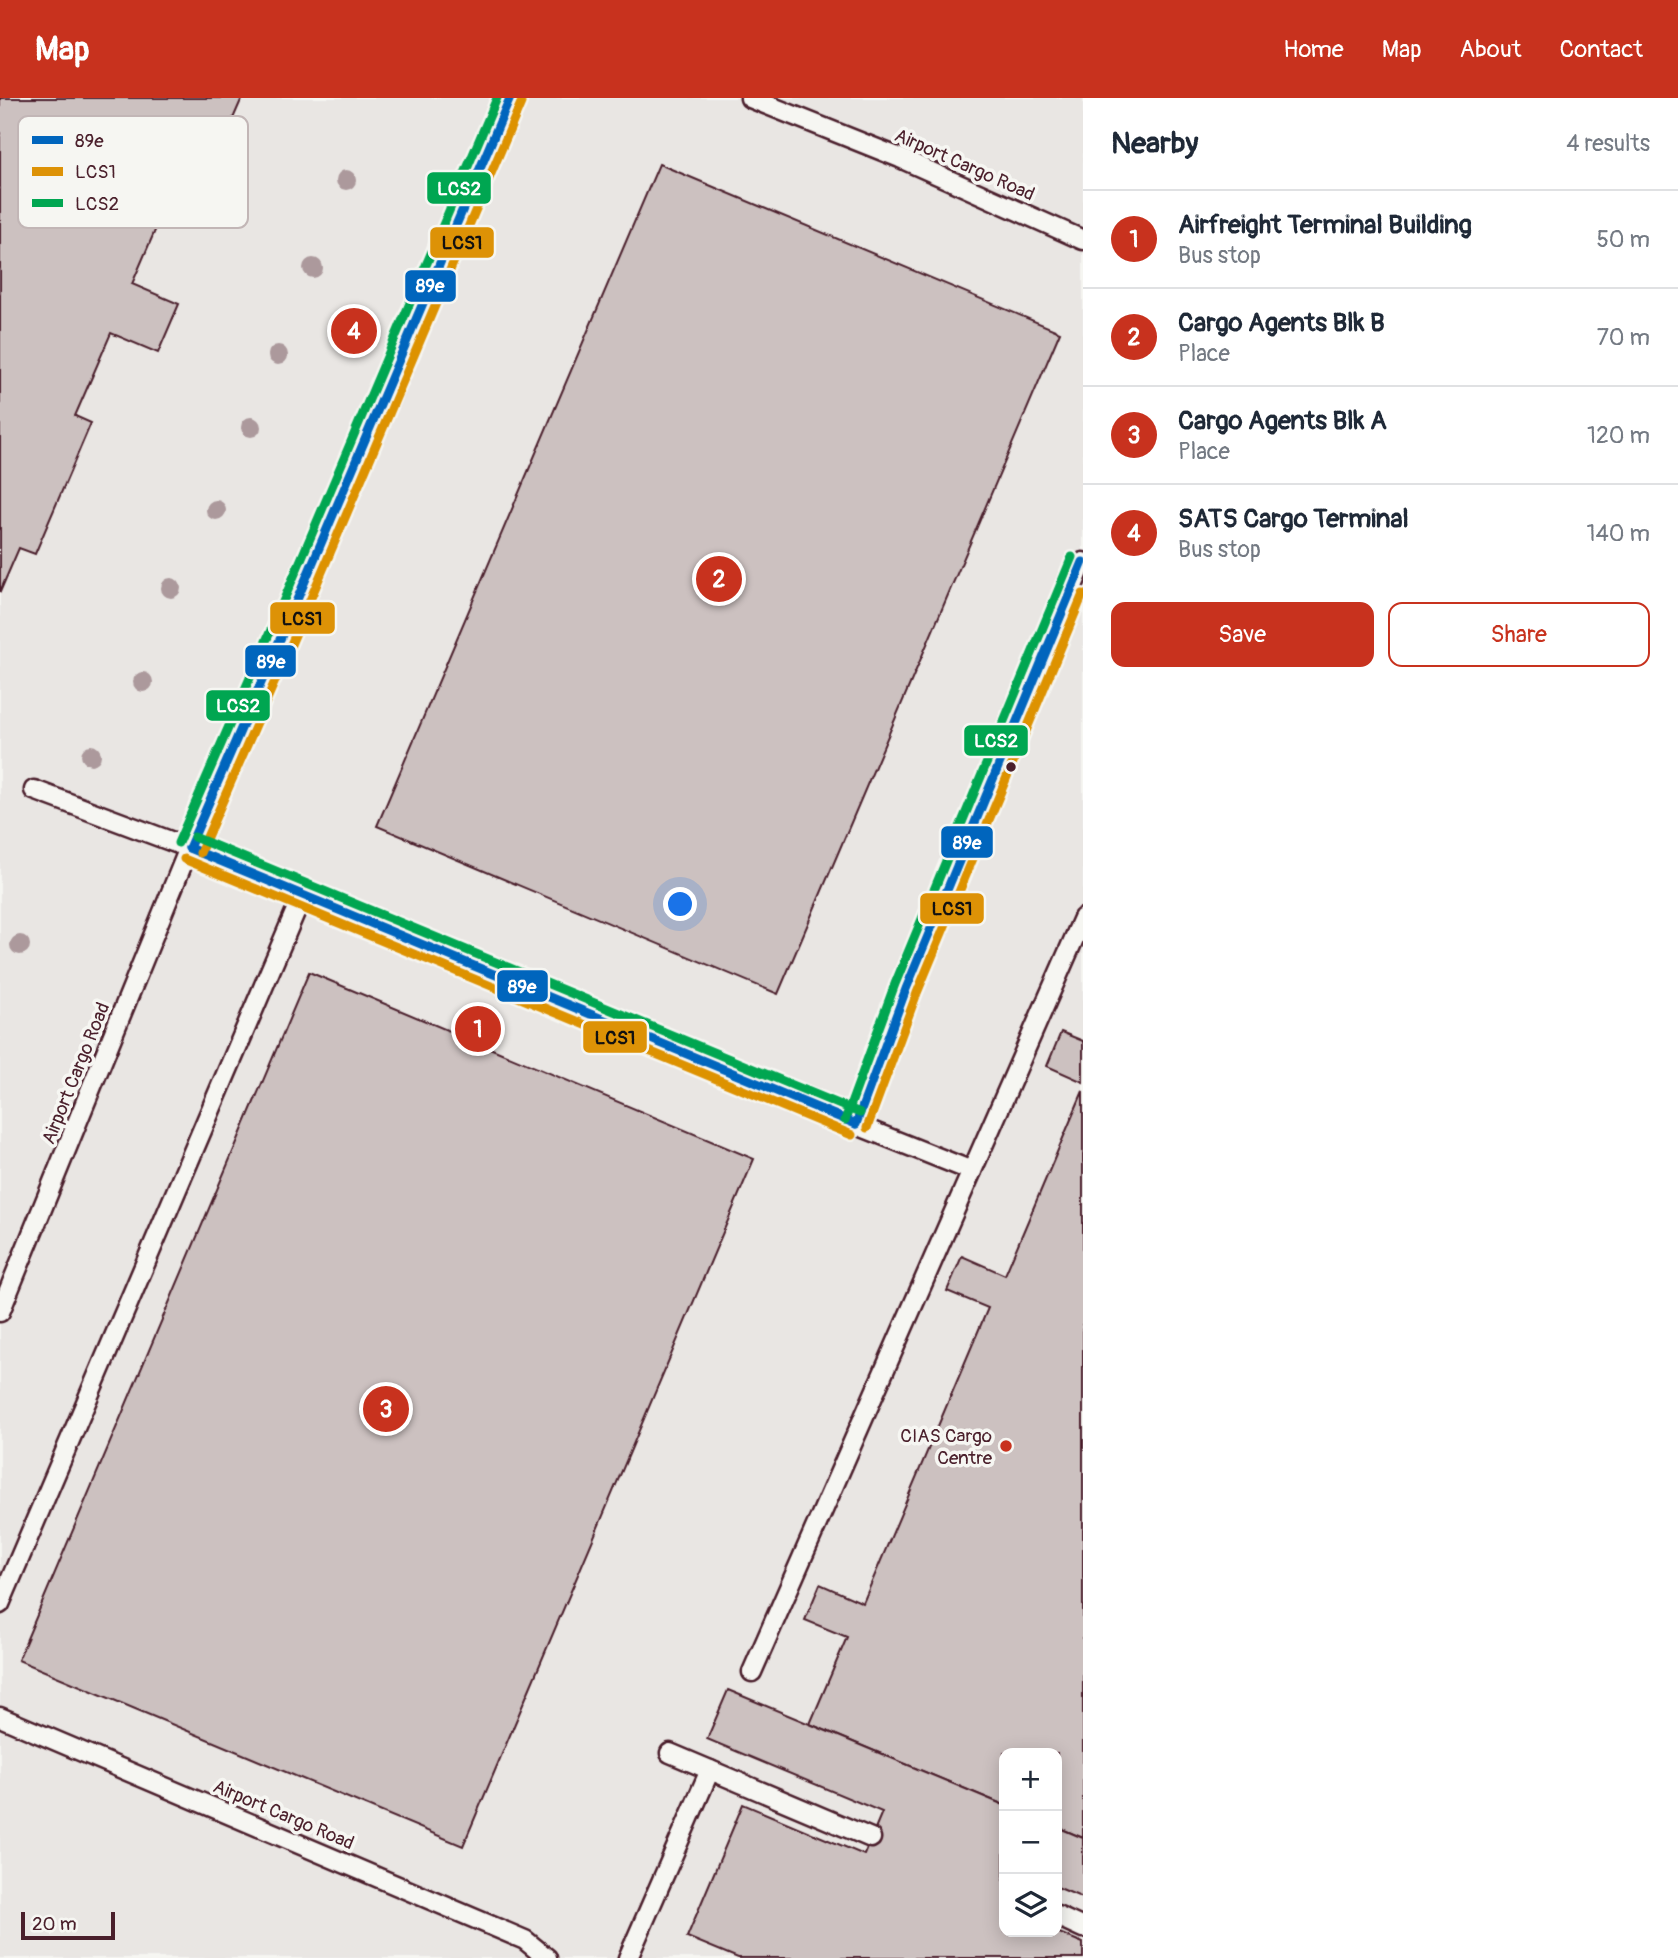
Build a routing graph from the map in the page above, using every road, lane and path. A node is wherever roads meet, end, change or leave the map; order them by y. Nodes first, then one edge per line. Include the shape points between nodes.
1 (510, 98) edge
2 (750, 98) edge
3 (1083, 240) edge
4 (1083, 562) edge
5 (34, 790) dead end
6 (189, 848) junction
7 (302, 896) junction
8 (1083, 918) edge
9 (856, 1124) junction
10 (972, 1171) junction
11 (0, 1312) edge
12 (0, 1604) edge
13 (752, 1672) dead end
14 (0, 1717) edge
15 (670, 1753) dead end
16 (710, 1770) junction
17 (871, 1838) dead end
18 (1062, 1918) edge
19 (1083, 1928) edge
20 (547, 1958) edge
21 (628, 1958) edge

1 - 6 lane, Airport Cargo Road
2 - 3 lane, Airport Cargo Road via 900,158
4 - 9 lane via 906,989
5 - 6 lane
6 - 7 lane
6 - 11 lane, Airport Cargo Road
7 - 9 lane
7 - 12 lane
8 - 10 lane
9 - 10 lane
10 - 13 lane
14 - 20 lane, Airport Cargo Road via 525,1940
15 - 16 lane
16 - 17 lane
16 - 21 lane
18 - 19 lane

